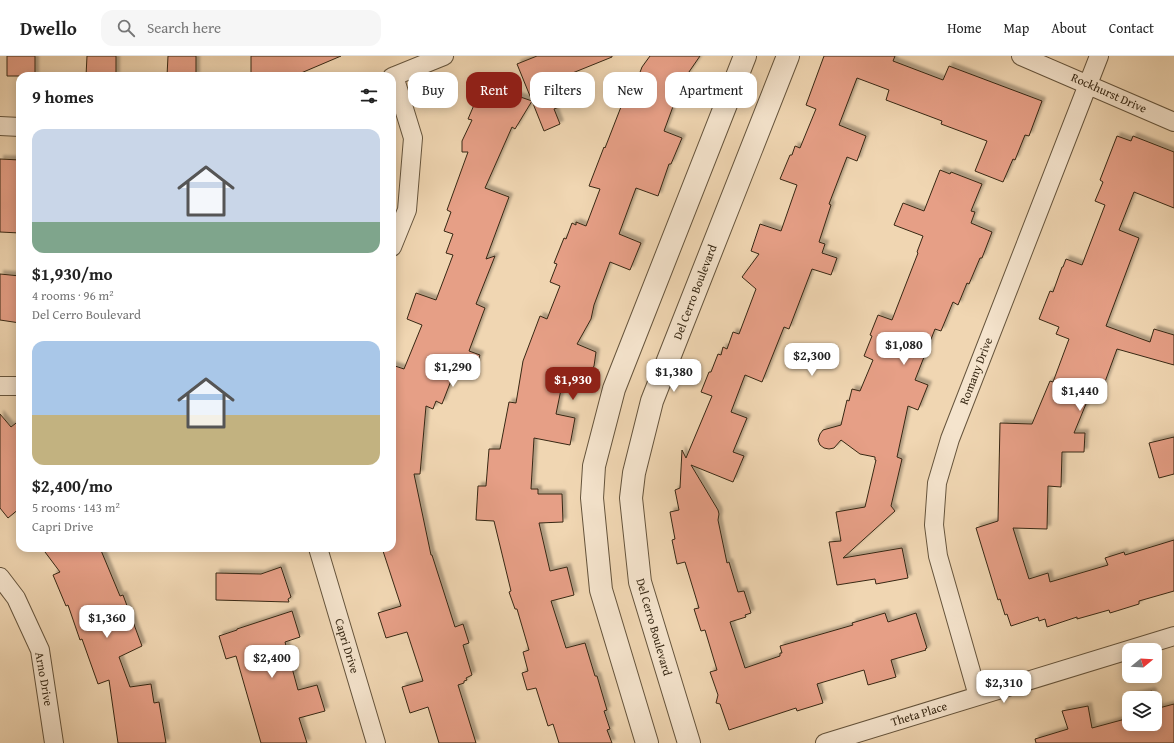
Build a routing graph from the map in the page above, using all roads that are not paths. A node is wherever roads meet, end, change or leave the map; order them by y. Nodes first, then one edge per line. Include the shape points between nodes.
1 (444, 56) edge
2 (745, 56) edge
3 (788, 56) edge
4 (1021, 56) edge
5 (1099, 56) edge
6 (396, 76) edge
7 (1088, 84) junction
8 (396, 86) edge
9 (1174, 122) edge
10 (0, 126) edge
11 (16, 127) edge
12 (396, 237) edge
13 (0, 386) edge
14 (16, 386) edge
15 (319, 552) edge
16 (0, 577) edge
17 (1174, 636) edge
18 (978, 696) junction
19 (54, 743) edge
20 (376, 743) edge
21 (648, 743) edge
22 (689, 743) edge
23 (825, 743) edge

1 - 6 street
2 - 21 street via 614,389 594,466 592,498 601,590
3 - 22 street, Del Cerro Boulevard via 652,401 634,473 631,498 640,582
4 - 7 street, Rockhurst Drive
5 - 7 street, Romany Drive
7 - 9 street, Rockhurst Drive
7 - 18 street, Romany Drive via 950,439 937,483 934,525 938,556
8 - 12 street via 413,138 407,210
10 - 11 street
13 - 14 street
15 - 20 street, Capri Drive
16 - 19 street, Arno Drive via 16,598 40,650
17 - 18 street, Theta Place
18 - 23 street, Theta Place

